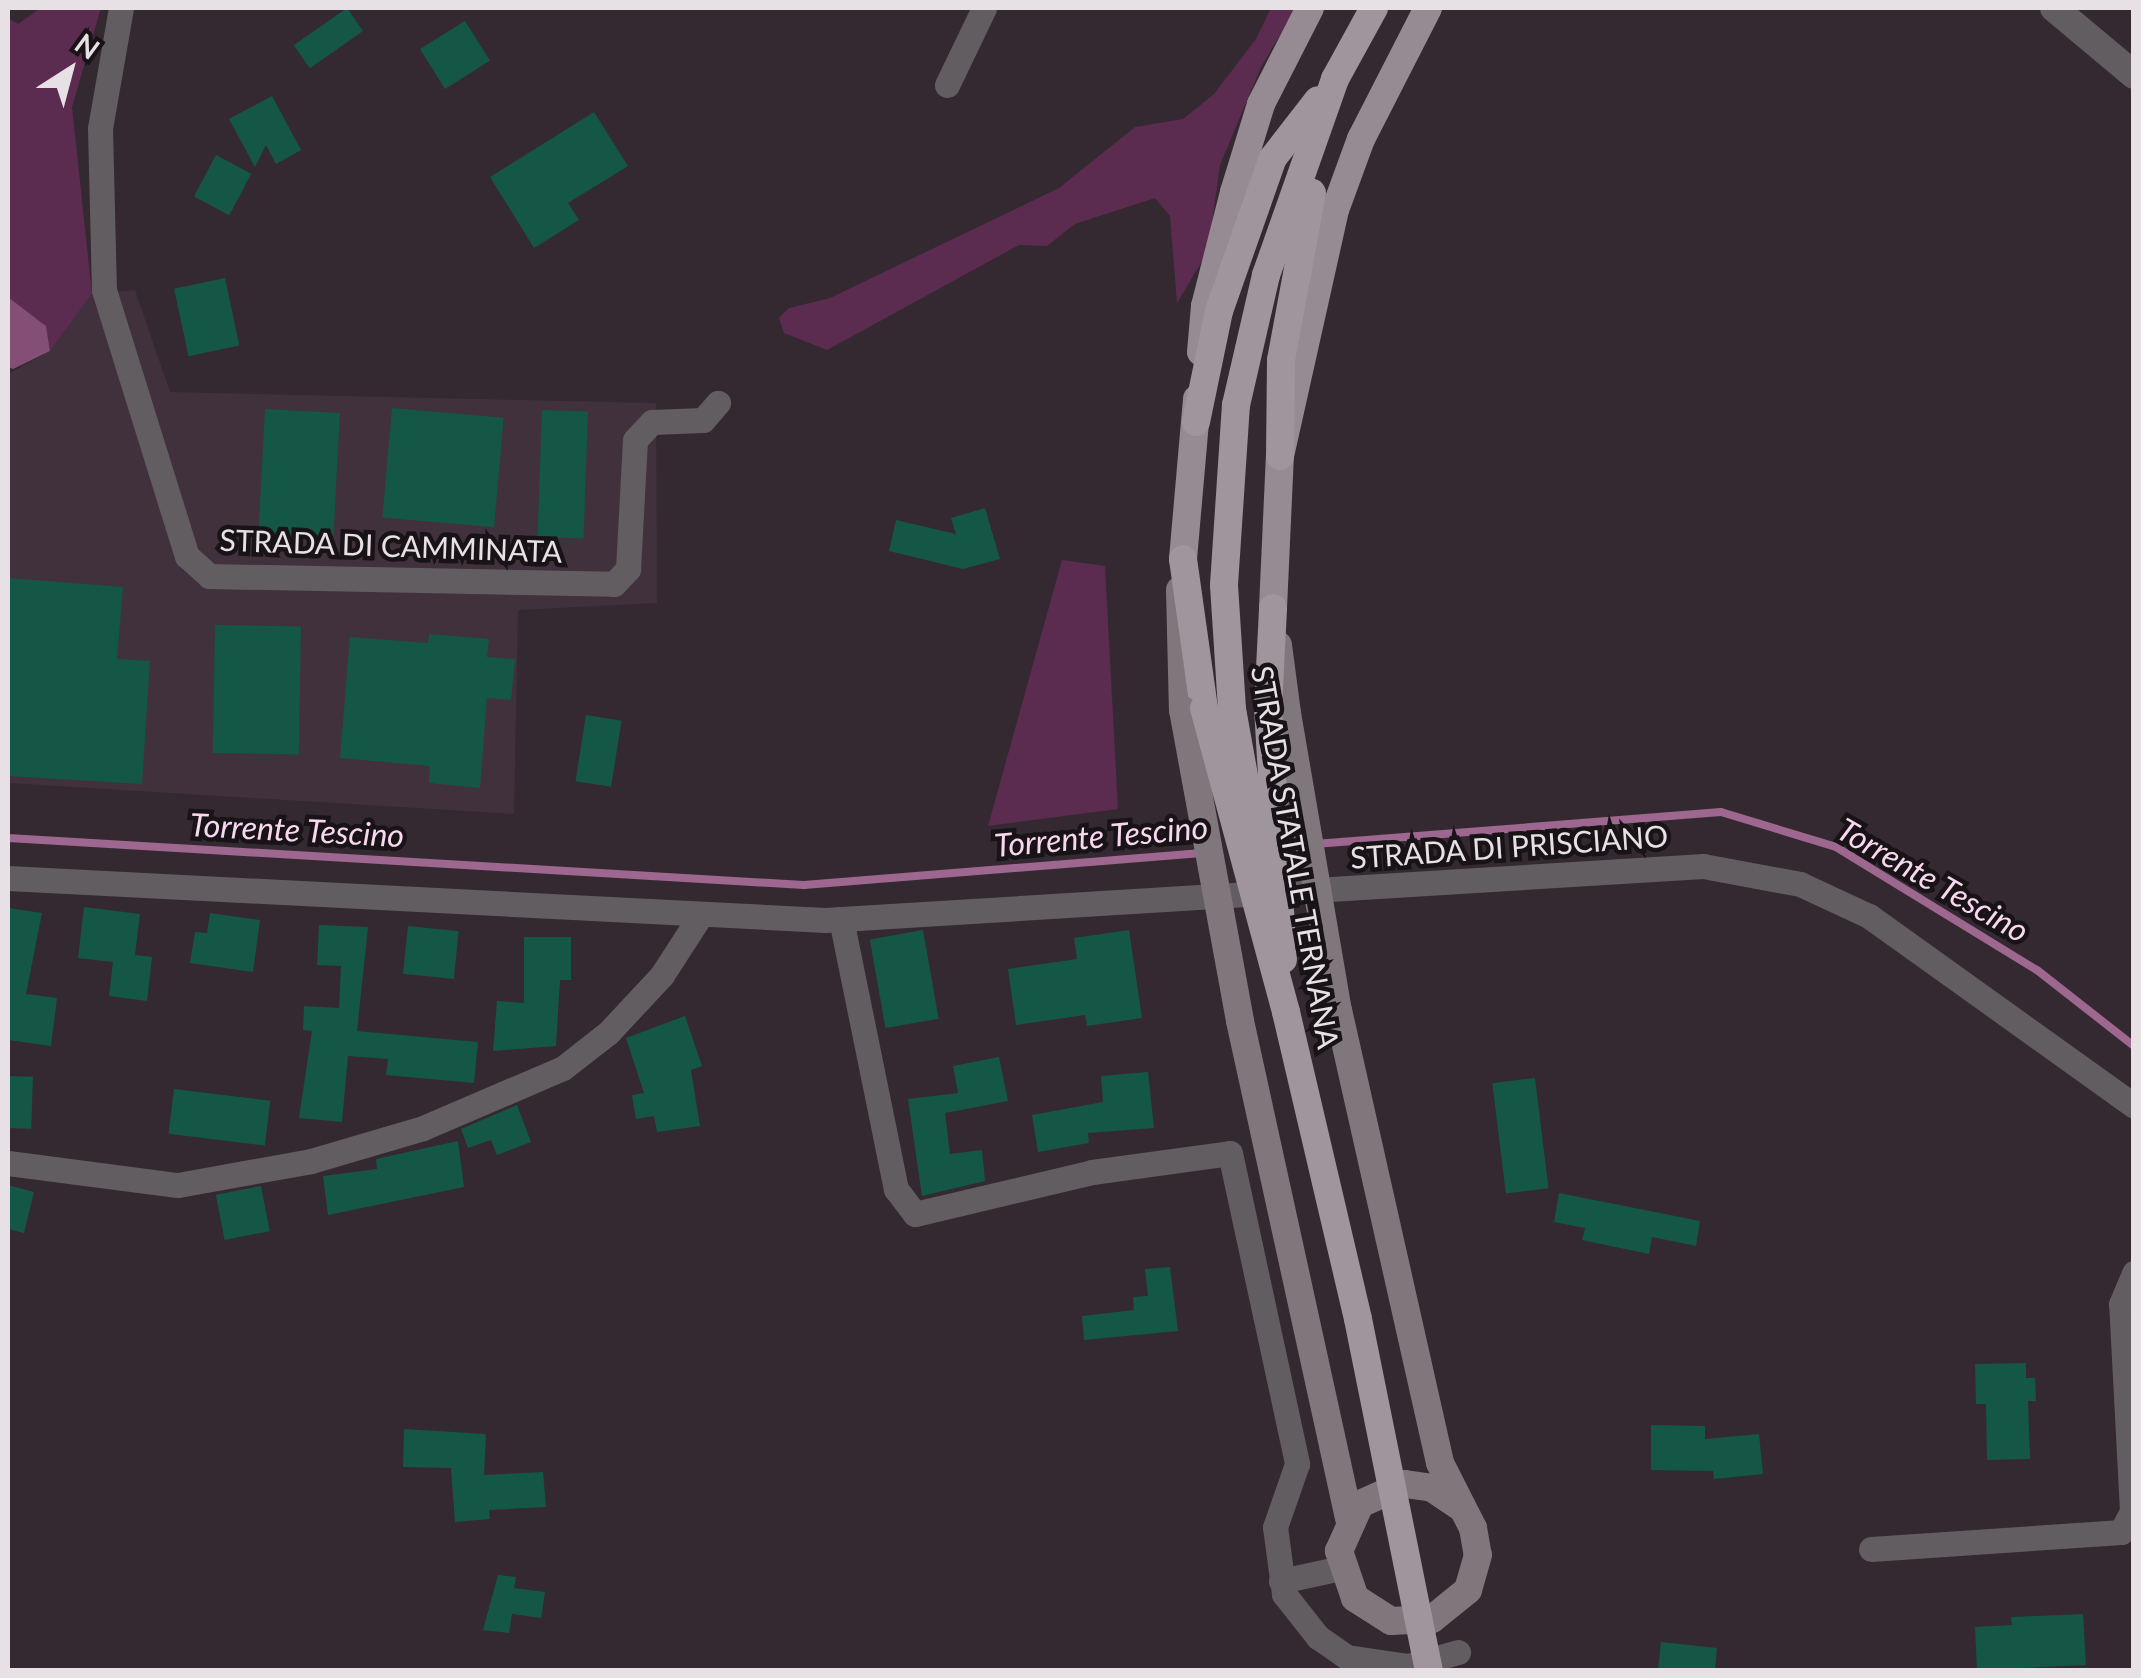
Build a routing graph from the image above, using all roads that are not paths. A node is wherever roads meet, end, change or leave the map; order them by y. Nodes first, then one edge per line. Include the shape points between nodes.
1 (121, 8) edge
2 (984, 8) edge
3 (1310, 8) edge
4 (1374, 8) edge
5 (1428, 8) edge
6 (2054, 8) edge
7 (2134, 75) edge
8 (1335, 79) junction
9 (947, 85) dead end
10 (718, 403) dead end
11 (1196, 422) junction
12 (1280, 456) junction
13 (1183, 559) joint
14 (1273, 608) joint
15 (1206, 709) junction
16 (1278, 710) junction
17 (8, 878) edge
18 (700, 916) junction
19 (841, 919) junction
20 (1286, 1012) junction
21 (2134, 1106) edge
22 (8, 1163) edge
23 (2134, 1273) edge
24 (1460, 1508) junction
25 (1349, 1518) junction
26 (1871, 1549) dead end
27 (1340, 1568) junction
28 (1281, 1581) junction
29 (1458, 1652) dead end
30 (1429, 1670) edge

1 - 10 street, STRADA DI CAMMINATA via 100,128 104,290 187,556 209,576 614,584 628,569 635,440 652,422 703,420
2 - 9 street
3 - 11 main road via 1261,104 1234,192 1205,306
4 - 8 highway, STRADA STATALE TERNANA
5 - 12 main road via 1361,139 1335,210
6 - 7 street
8 - 11 highway via 1274,158 1219,311
8 - 12 highway via 1296,256 1281,360
8 - 15 highway, STRADA STATALE TERNANA via 1266,276 1236,405 1224,586
11 - 13 main road
12 - 14 main road
13 - 15 highway
14 - 16 highway
15 - 20 highway, STRADA STATALE TERNANA, bridge
15 - 25 main road, bridge via 1240,1021
16 - 20 highway, bridge
16 - 24 main road, bridge via 1440,1463
17 - 18 street, STRADA DI PRISCIANO
18 - 19 street, STRADA DI PRISCIANO
18 - 22 street via 662,976 563,1068 422,1128 312,1160 178,1185
19 - 21 street, STRADA DI PRISCIANO via 1611,868 1753,872 1800,884 1869,916
19 - 28 street via 896,1189 915,1214 1092,1172 1230,1153 1297,1464 1274,1526
20 - 30 highway, STRADA STATALE TERNANA, bridge via 1358,1318
23 - 26 street via 2121,1304 2132,1511 2121,1532
24 - 25 main road via 1432,1488 1405,1484 1372,1495
24 - 27 main road via 1477,1540 1477,1567 1468,1590 1446,1612 1412,1623 1378,1616 1355,1598
25 - 27 main road
27 - 28 street
28 - 29 street via 1301,1619 1347,1657 1408,1666

